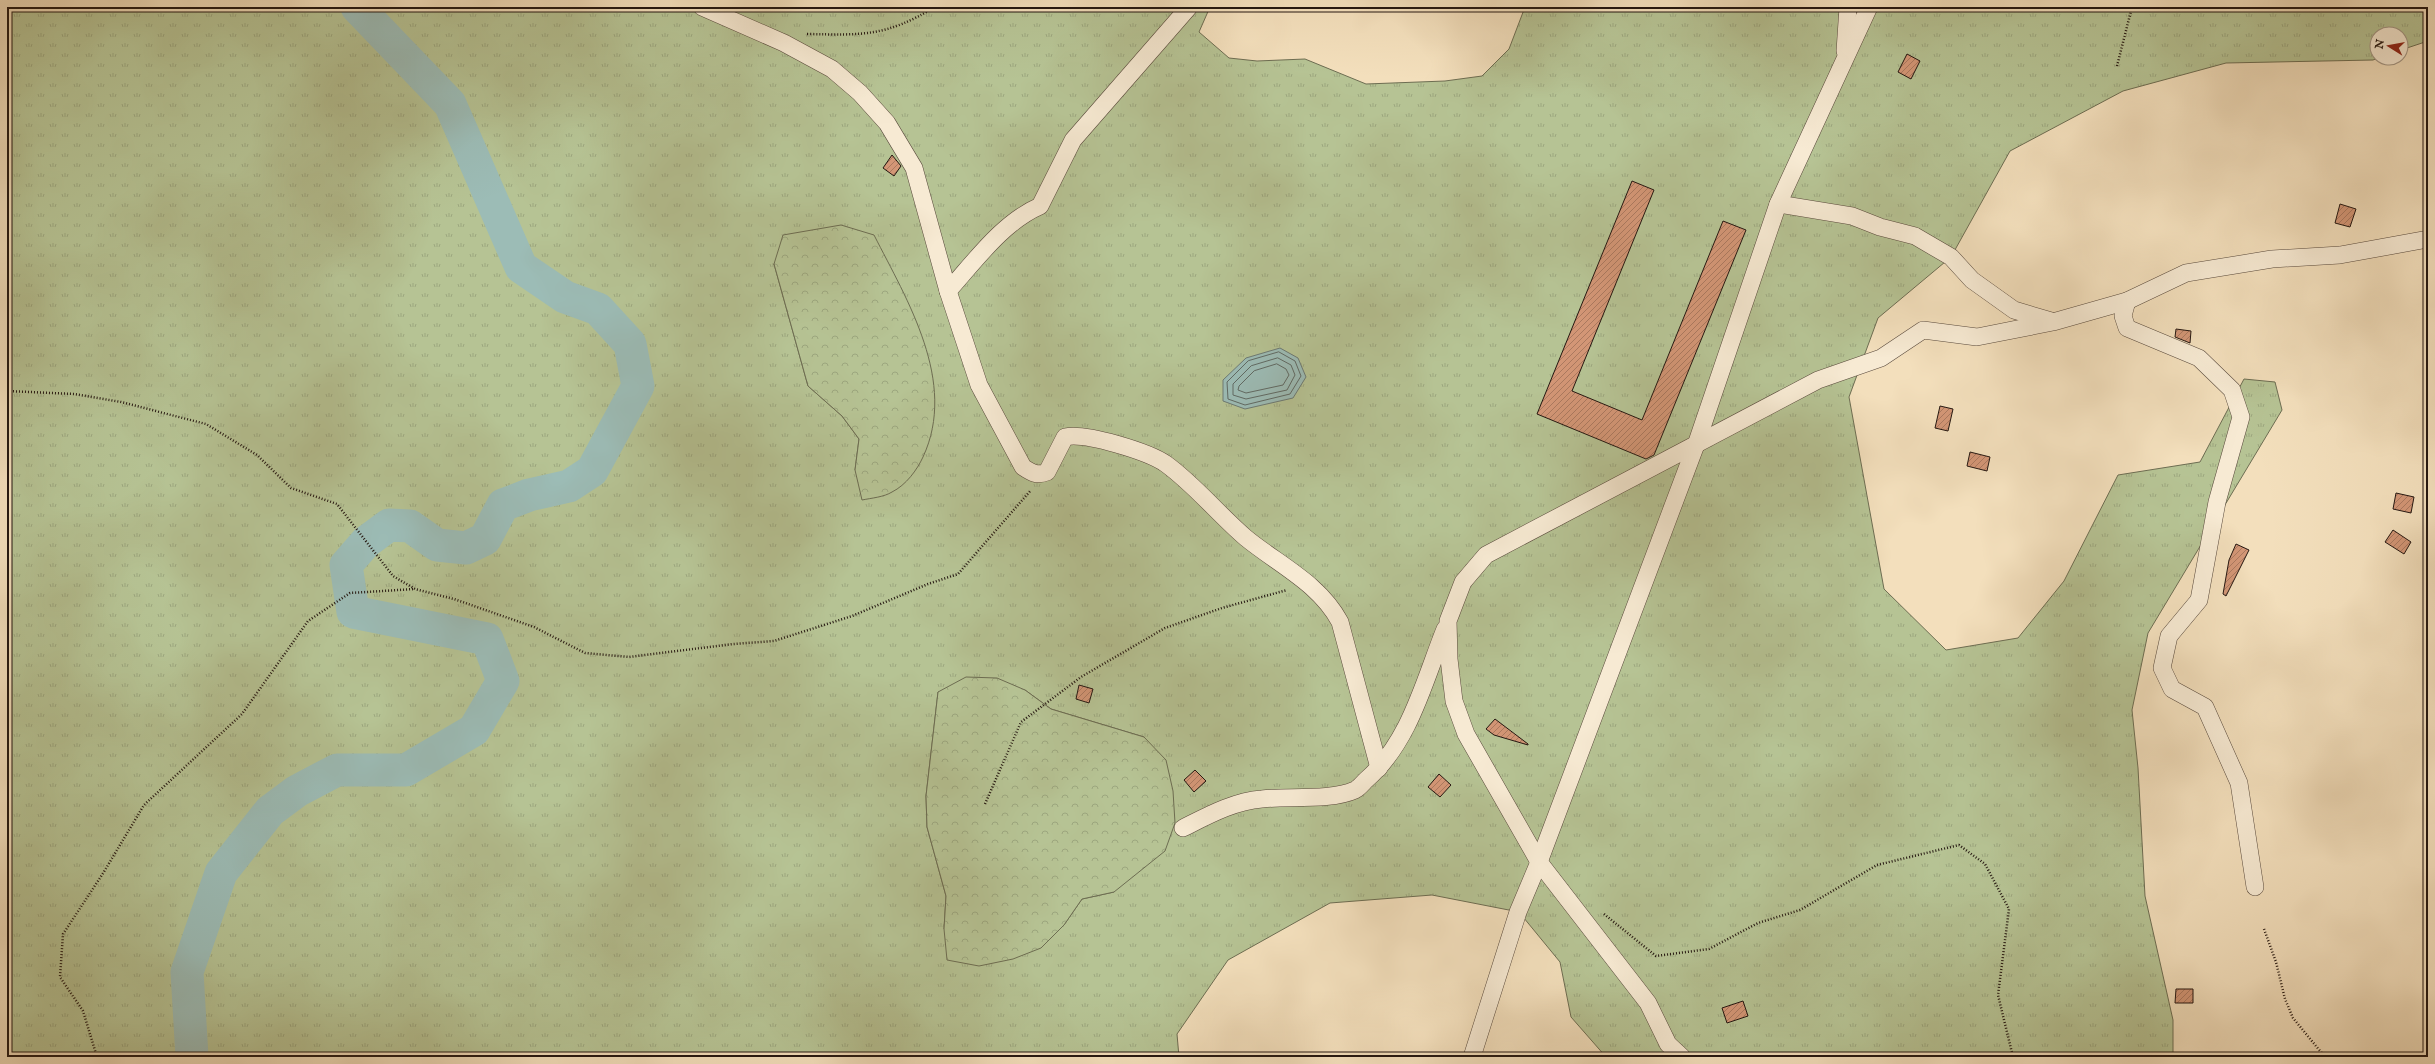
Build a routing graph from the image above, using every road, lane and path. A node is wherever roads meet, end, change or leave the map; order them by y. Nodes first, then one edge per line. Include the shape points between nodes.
1 (702, 7) edge
2 (935, 7) edge
3 (1189, 7) edge
4 (1848, 7) edge
5 (1869, 7) edge
6 (2132, 7) edge
7 (784, 43) junction
8 (1844, 61) junction
9 (2117, 66) dead end
10 (1778, 204) junction
11 (2428, 240) edge
12 (948, 291) junction
13 (2126, 301) junction
14 (2053, 322) junction
15 (7, 391) edge
16 (1698, 442) junction
17 (1047, 472) junction
18 (1309, 584) junction
19 (415, 589) junction
20 (1448, 621) junction
21 (1380, 768) junction
22 (985, 804) dead end
23 (1183, 828) dead end
24 (1539, 862) junction
25 (2255, 887) dead end
26 (1601, 912) dead end
27 (2264, 929) dead end
28 (97, 1057) edge
29 (1473, 1057) edge
30 (1682, 1057) edge
31 (2013, 1057) edge
32 (2325, 1057) edge

1 - 7 street
2 - 7 path via 910,22 883,32 804,34
3 - 12 street via 1073,140 1040,206 1012,223
4 - 8 street
5 - 8 street
6 - 9 path
7 - 12 street via 832,69 860,93 887,123 914,168
8 - 10 street
10 - 14 street via 1852,216 1880,227 1915,236 1951,257 1972,280 2014,310
10 - 16 street
11 - 13 street via 2340,256 2272,259 2186,273
12 - 17 street via 979,384 1001,429 1023,467 1033,474
13 - 14 street
13 - 25 street via 2123,316 2127,328 2199,358 2232,390 2241,417 2217,502 2199,600 2170,636 2162,668 2172,688 2205,707 2239,783
14 - 16 street via 1977,337 1923,330 1881,358 1818,380
15 - 19 path via 74,394 121,402 206,424 257,454 291,488 337,504 393,576
16 - 20 street via 1486,555 1463,582
16 - 24 street
17 - 18 street via 1065,436 1074,434 1129,448 1165,463 1247,538
17 - 19 path via 958,574 852,616 774,642 733,644 629,657 585,653 534,627 454,599
18 - 21 street via 1332,606 1340,622
18 - 22 path via 1222,608 1165,628 1081,677 1021,722
19 - 28 path via 350,593 308,621 242,714 144,805 102,875 62,934 60,977 83,1011
20 - 21 street via 1417,705 1398,742
20 - 24 street via 1454,701 1466,734
21 - 23 street via 1355,790 1321,797 1260,799 1220,810
24 - 29 street via 1518,912
24 - 30 street via 1648,1003 1668,1044
26 - 31 path via 1656,956 1709,949 1758,923 1800,910 1877,865 1959,845 1984,864 2009,909 1998,995
27 - 32 path via 2276,962 2284,999 2293,1018

